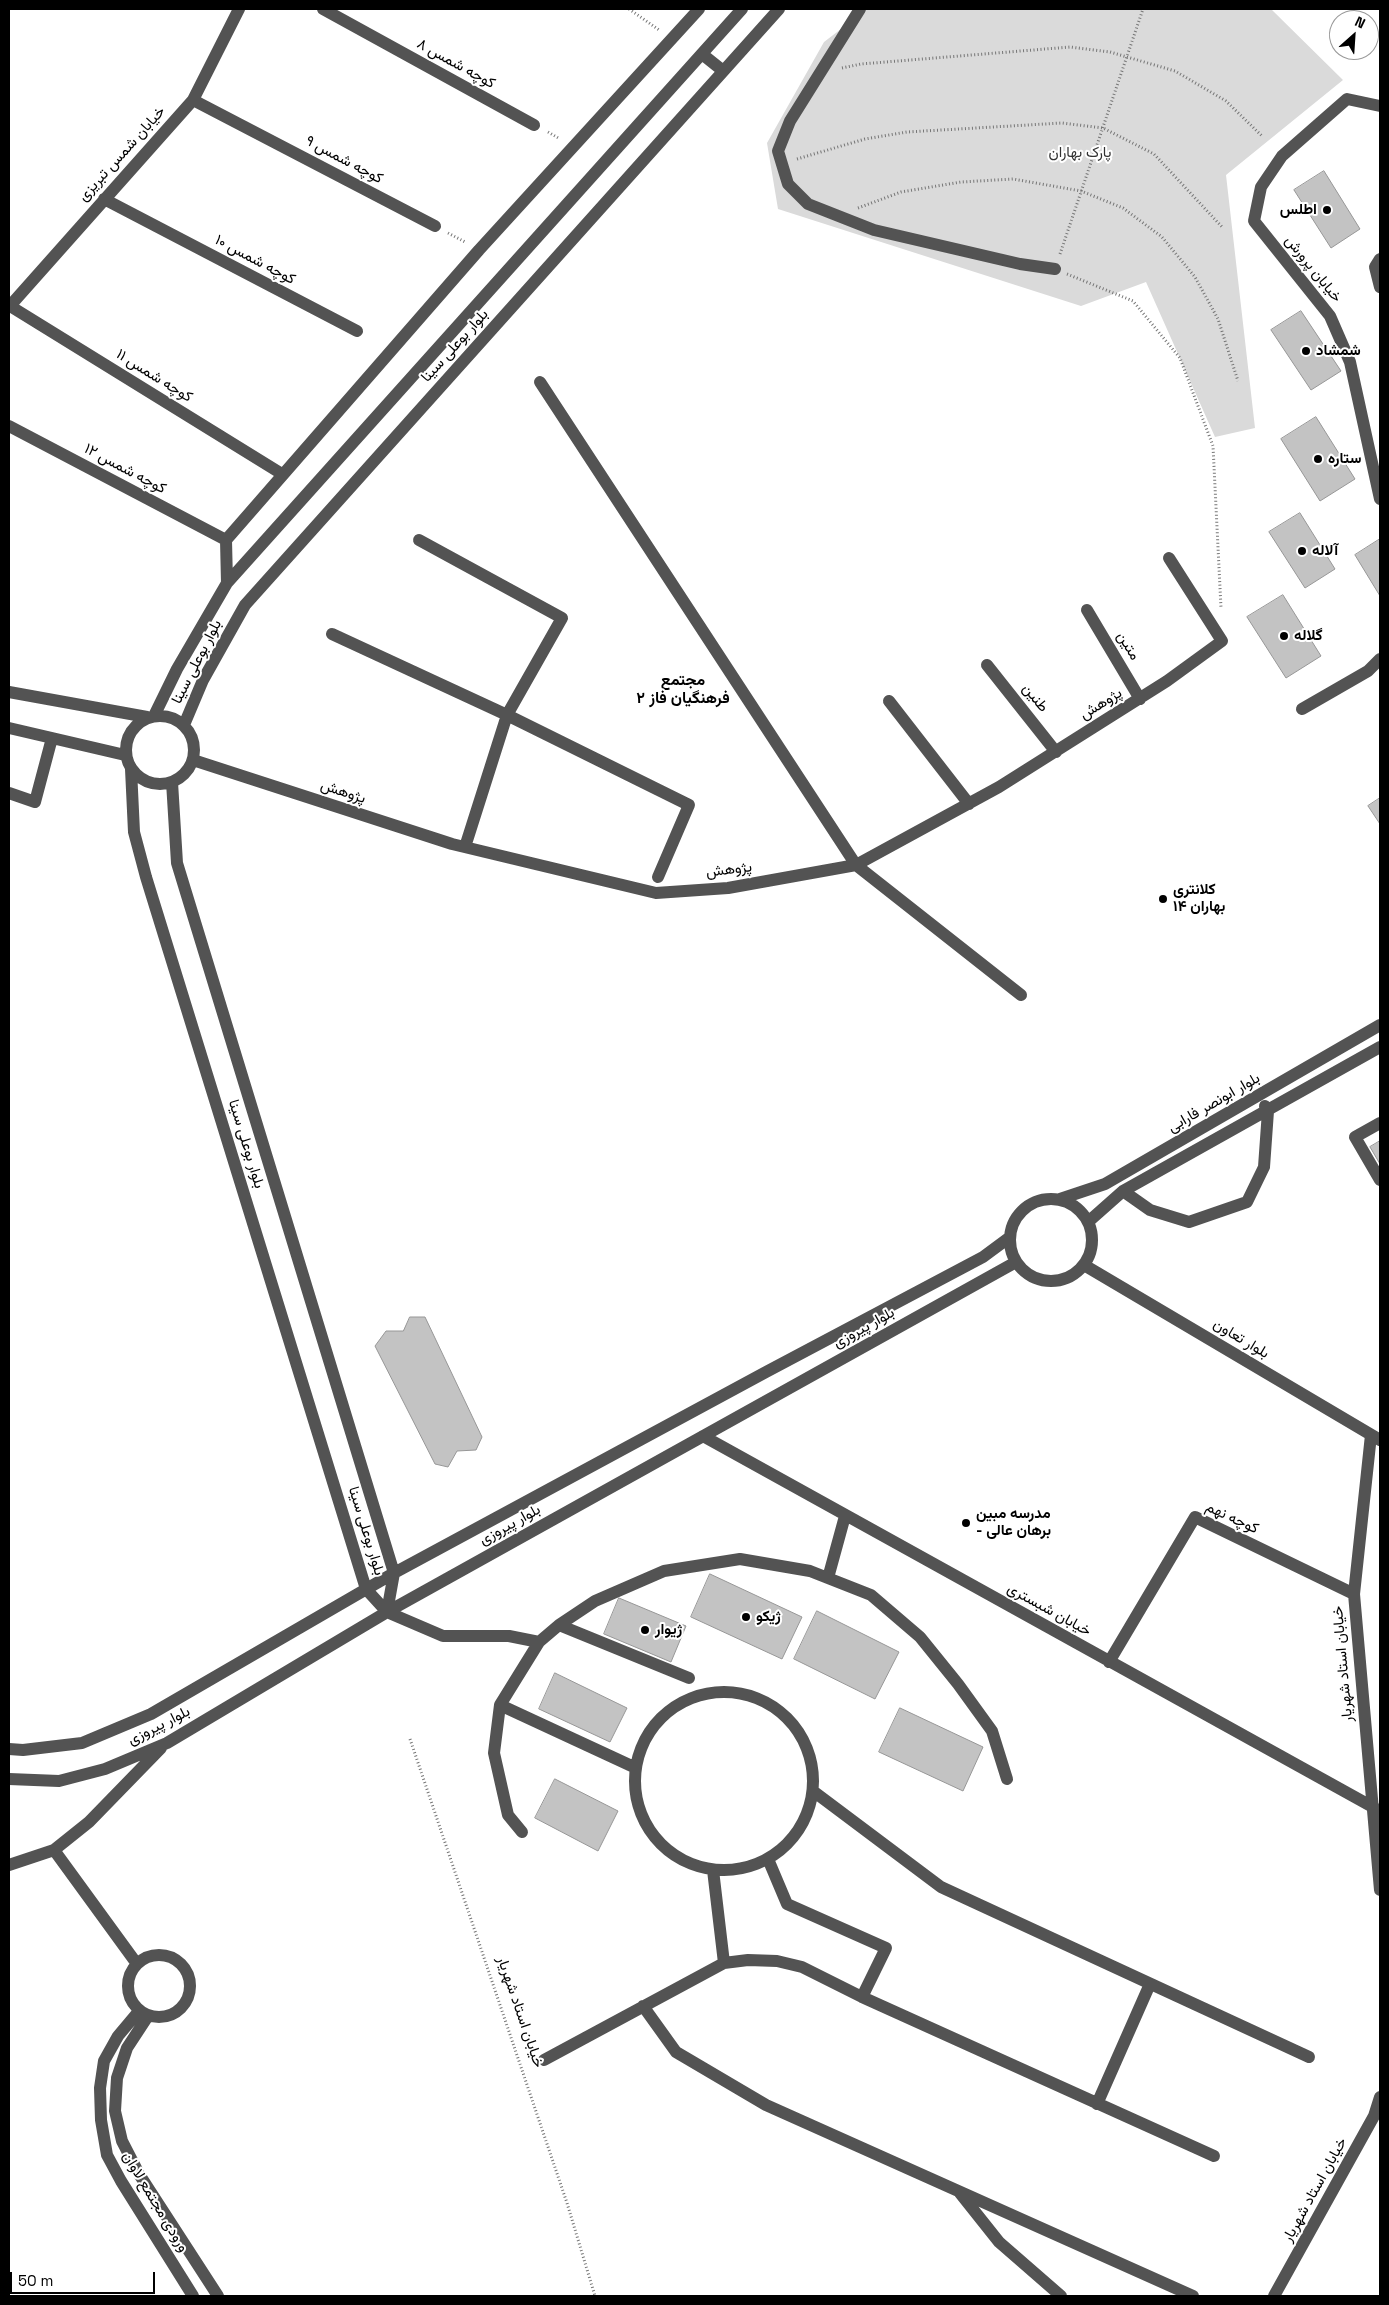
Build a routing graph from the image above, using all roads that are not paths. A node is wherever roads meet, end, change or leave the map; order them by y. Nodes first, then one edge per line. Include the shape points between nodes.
1 (238, 9) edge
2 (323, 9) edge
3 (699, 9) edge
4 (742, 9) edge
5 (779, 9) edge
6 (860, 9) edge
7 (702, 54) junction
8 (722, 70) junction
9 (193, 100) junction
10 (1380, 106) edge
11 (534, 125) road end
12 (104, 199) junction
13 (435, 226) road end
14 (1380, 259) edge
15 (1055, 269) road end
16 (1380, 287) edge
17 (9, 306) edge
18 (357, 331) dead end
19 (540, 382) dead end
20 (9, 426) edge
21 (282, 474) junction
22 (1380, 499) edge
23 (226, 540) junction
24 (419, 540) dead end
25 (1169, 558) dead end
26 (227, 583) junction
27 (1087, 610) dead end
28 (332, 634) dead end
29 (1380, 659) edge
30 (988, 666) dead end
31 (9, 692) edge
32 (1140, 699) junction
33 (889, 701) dead end
34 (1302, 709) dead end
35 (507, 715) junction
36 (151, 717) junction
37 (184, 725) junction
38 (9, 728) edge
39 (52, 738) junction
40 (1056, 752) junction
41 (125, 755) junction
42 (193, 760) junction
43 (131, 769) junction
44 (172, 782) junction
45 (9, 793) edge
46 (969, 804) junction
47 (465, 847) junction
48 (856, 865) junction
49 (658, 877) dead end
50 (1020, 996) dead end
51 (1380, 1025) edge
52 (1380, 1047) edge
53 (1259, 1095) junction
54 (1268, 1111) junction
55 (1380, 1123) edge
56 (1380, 1180) edge
57 (1123, 1191) junction
58 (1060, 1200) junction
59 (1088, 1222) junction
60 (1010, 1236) junction
61 (1016, 1262) junction
62 (1084, 1265) junction
63 (703, 1436) junction
64 (1375, 1438) edge
65 (845, 1516) junction
66 (394, 1573) junction
67 (828, 1578) junction
68 (366, 1588) junction
69 (1354, 1594) junction
70 (387, 1612) junction
71 (559, 1625) junction
72 (540, 1642) junction
73 (1109, 1662) junction
74 (689, 1678) dead end
75 (500, 1704) junction
76 (167, 1743) junction
77 (9, 1749) edge
78 (636, 1768) junction
79 (9, 1779) edge
80 (1007, 1779) dead end
81 (813, 1791) junction
82 (1376, 1809) edge
83 (522, 1832) dead end
84 (54, 1850) junction
85 (768, 1859) junction
86 (9, 1865) edge
87 (713, 1870) junction
88 (1380, 1890) edge
89 (724, 1963) junction
90 (137, 1964) junction
91 (1150, 1984) junction
92 (862, 1998) junction
93 (643, 2006) junction
94 (143, 2013) junction
95 (1309, 2057) dead end
96 (544, 2060) dead end
97 (1380, 2097) edge
98 (1097, 2104) junction
99 (1214, 2156) dead end
100 (958, 2191) junction
101 (193, 2296) edge
102 (218, 2296) edge
103 (1061, 2296) edge
104 (1193, 2296) edge
105 (1274, 2296) edge

1 - 9 street, خیابان شمس تبریزی
2 - 11 street, کوچه شمس ۸
3 - 21 street via 479,250
4 - 7 street, بلوار بوعلی سینا
5 - 8 street, بلوار بوعلی سینا
6 - 15 street via 790,121 778,151 788,184 808,204 874,230
7 - 8 street
7 - 26 street, بلوار بوعلی سینا
8 - 37 street, بلوار بوعلی سینا via 245,605 203,680
9 - 12 street, خیابان شمس تبریزی
9 - 13 street, کوچه شمس ۹
10 - 22 street, خیابان پرورش via 1347,99 1282,156 1261,187 1254,221 1330,316 1350,362
12 - 17 street, خیابان شمس تبریزی
12 - 18 street, کوچه شمس ۱۰
14 - 16 street via 1375,267
17 - 21 street, کوچه شمس ۱۱
19 - 48 street
20 - 23 street, کوچه شمس ۱۲
21 - 23 street
23 - 26 street
24 - 35 street via 562,618
25 - 32 street, پژوهش via 1222,640
26 - 36 street, بلوار بوعلی سینا
27 - 32 street, متین
28 - 35 street
29 - 34 street via 1368,671
30 - 40 street, طنین
31 - 36 street
32 - 40 street, پژوهش
33 - 46 street
35 - 47 street
35 - 49 street via 689,805
36 - 37 street via 165,716
36 - 41 street via 134,726 127,740
37 - 42 street via 193,742
38 - 39 street
39 - 41 street
39 - 45 street via 35,802
40 - 46 street, پژوهش
41 - 43 street
42 - 44 street via 185,774
42 - 47 street, پژوهش
43 - 44 street via 142,780 157,785
43 - 68 street, بلوار بوعلی سینا via 134,832 146,876
44 - 66 street, بلوار بوعلی سینا via 177,863
46 - 48 street, پژوهش
47 - 48 street, پژوهش via 656,893 728,888
48 - 50 street
51 - 53 street, بلوار ابونصر فارابی
52 - 54 street
53 - 54 street
53 - 58 street, بلوار ابونصر فارابی via 1105,1184
54 - 57 street
54 - 57 street via 1264,1168 1247,1202 1189,1222 1150,1210
55 - 56 street via 1355,1137
57 - 59 street
58 - 59 street via 1071,1204
58 - 60 street via 1045,1199 1032,1204 1021,1212
59 - 62 street via 1093,1236 1091,1252
60 - 61 street
60 - 66 street, بلوار پیروزی via 983,1257
61 - 62 street via 1027,1274 1050,1281 1072,1276
61 - 63 street, بلوار پیروزی
62 - 64 street, بلوار تعاون
63 - 65 street, خیابان شبستری
63 - 70 street, بلوار پیروزی
64 - 69 street, خیابان استاد شهریار
65 - 67 street
65 - 73 street, خیابان شبستری
66 - 68 street, بلوار پیروزی
66 - 70 street, بلوار بوعلی سینا
67 - 71 street via 810,1571 740,1559 664,1571 595,1601
67 - 80 street via 871,1595 920,1638 992,1731
68 - 70 street, بلوار بوعلی سینا
68 - 77 street, بلوار پیروزی via 151,1714 82,1743
69 - 73 street, کوچه نهم via 1195,1517
69 - 82 street, خیابان استاد شهریار
70 - 72 street via 444,1636 509,1636
70 - 76 street, بلوار پیروزی
71 - 72 street
71 - 74 street
72 - 75 street
73 - 82 street, خیابان شبستری
75 - 78 street
75 - 83 street via 494,1752 508,1815
76 - 79 street, بلوار پیروزی via 105,1769 59,1781
76 - 84 street via 89,1822
78 - 81 street via 645,1739 664,1715 690,1698 720,1692 751,1696 778,1710 799,1732 811,1760
78 - 87 street via 636,1796 645,1823 663,1845 686,1861
81 - 85 street via 806,1818 790,1842
81 - 91 street via 941,1887
82 - 88 street, خیابان استاد شهریار
84 - 86 street
84 - 90 street
85 - 87 street via 741,1869
85 - 92 street via 786,1904 886,1948
87 - 89 street
89 - 92 street via 777,1961 802,1967
89 - 93 street
90 - 94 street via 127,1982 128,1993
90 - 94 street via 155,1955 166,1956 176,1960 188,1976 189,1996 177,2012 158,2018
91 - 95 street
91 - 98 street
92 - 98 street
93 - 96 street
93 - 100 street via 676,2052 766,2105
94 - 101 street, ورودی مجتمع لاوان via 118,2036 104,2061 100,2088 102,2129 107,2155 121,2181
94 - 102 street, ورودی مجتمع لاوان via 117,2078 115,2111 122,2141 139,2174
97 - 105 street, خیابان استاد شهریار via 1374,2116
98 - 99 street
100 - 103 street via 999,2242
100 - 104 street

